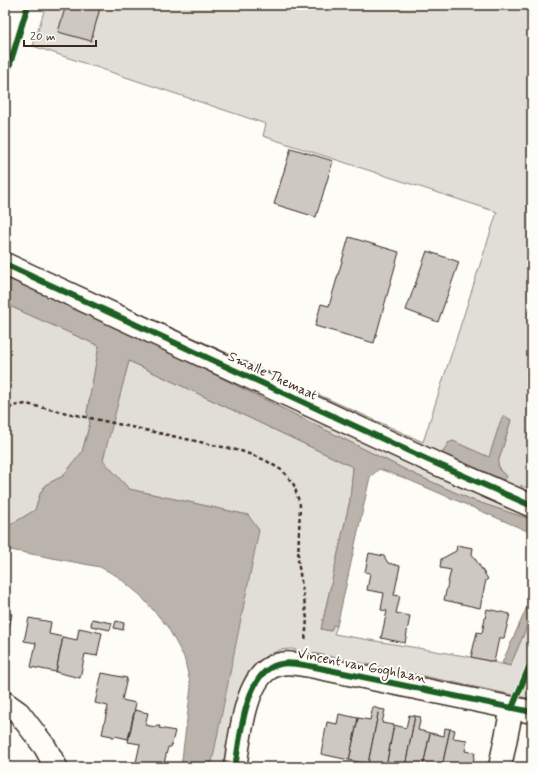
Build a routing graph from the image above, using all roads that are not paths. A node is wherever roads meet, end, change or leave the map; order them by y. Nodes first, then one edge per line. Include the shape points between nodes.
1 (5, 264) edge
2 (532, 506) edge
3 (5, 703) edge
4 (522, 710) edge
5 (56, 767) edge
6 (235, 767) edge
7 (500, 767) edge

1 - 2 street, Smalle Themaat
3 - 5 street via 19,713 45,747
4 - 6 street, Vincent van Goghlaan via 310,666 281,664 270,668 255,684 247,704
4 - 7 street

